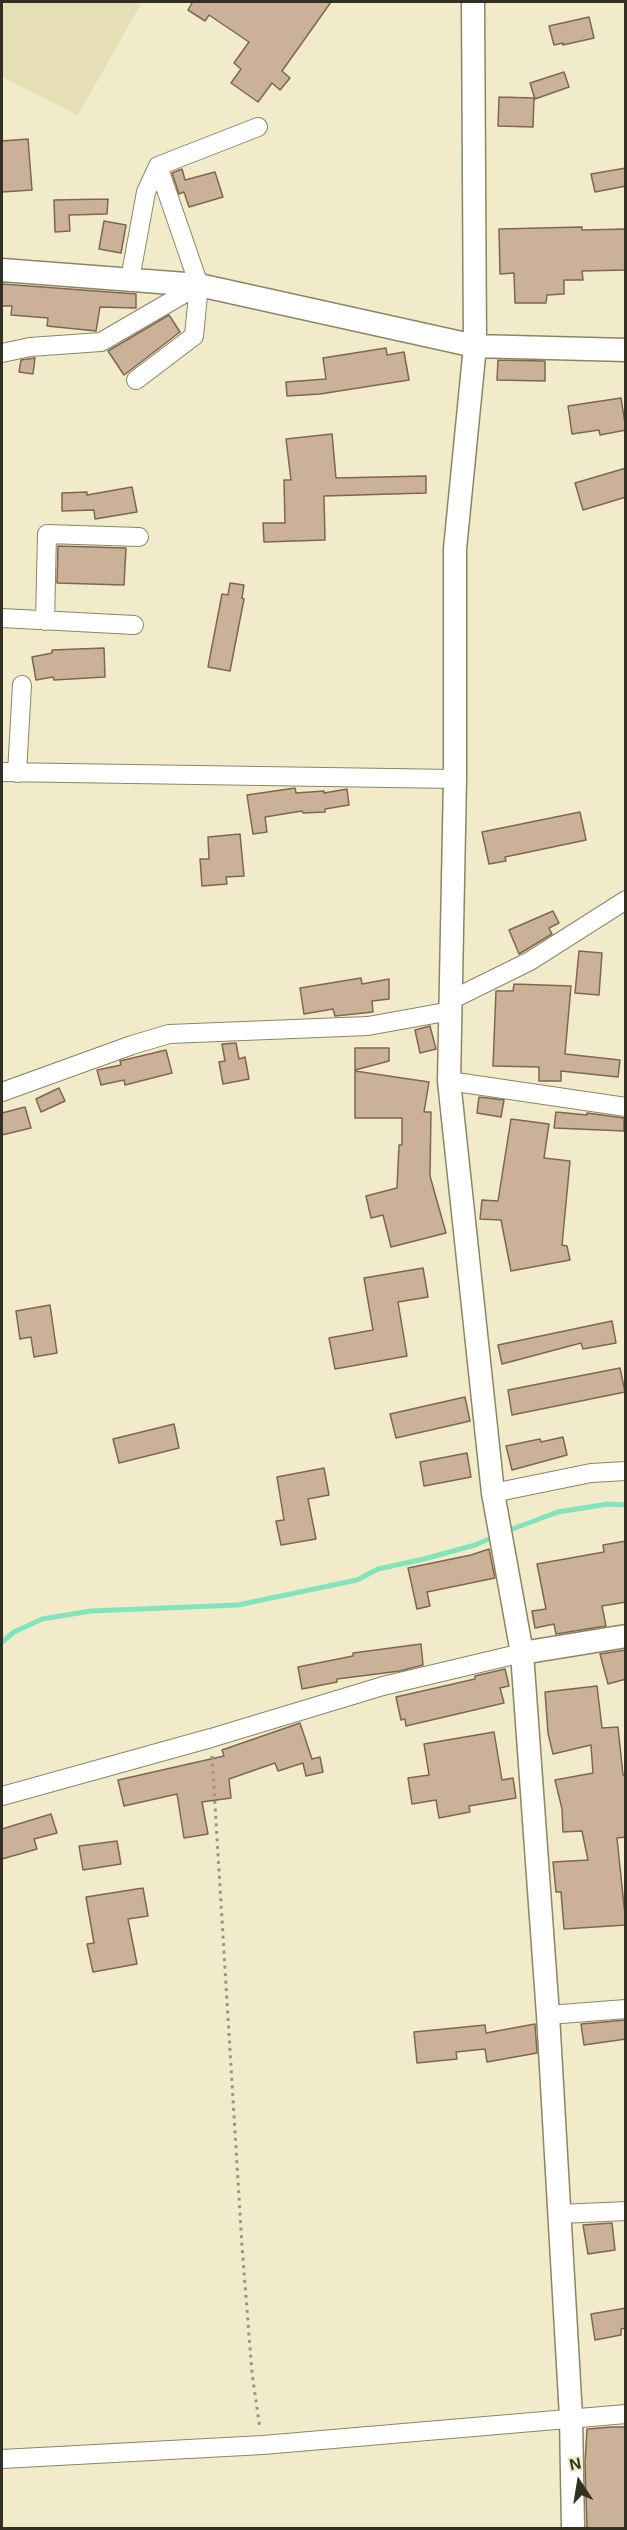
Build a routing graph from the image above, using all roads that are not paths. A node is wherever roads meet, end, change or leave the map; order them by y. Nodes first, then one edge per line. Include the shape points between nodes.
1 (473, 2) edge
2 (258, 127) dead end
3 (158, 166) junction
4 (2, 270) edge
5 (130, 279) junction
6 (199, 285) junction
7 (476, 346) junction
8 (626, 350) edge
9 (2, 353) edge
10 (136, 380) dead end
11 (138, 537) dead end
12 (2, 618) edge
13 (45, 621) junction
14 (134, 625) dead end
15 (22, 685) dead end
16 (9, 773) edge
17 (455, 778) junction
18 (626, 900) edge
19 (451, 1006) junction
20 (449, 1081) junction
21 (2, 1092) edge
22 (626, 1107) edge
23 (626, 1471) edge
24 (493, 1493) junction
25 (626, 1636) edge
26 (522, 1653) junction
27 (2, 1796) edge
28 (626, 2010) edge
29 (548, 2015) junction
30 (626, 2211) edge
31 (560, 2214) junction
32 (626, 2414) edge
33 (571, 2417) junction
34 (2, 2459) edge
35 (573, 2529) edge

1 - 7 street
2 - 3 street
3 - 5 street via 146,192
3 - 6 street
4 - 5 street
5 - 6 street
6 - 7 street
6 - 9 street via 101,342
6 - 10 street via 194,336
7 - 8 street
7 - 17 street via 455,549
11 - 13 street via 47,534
12 - 13 street
13 - 14 street
15 - 16 street
16 - 17 street
17 - 19 street
18 - 19 street
19 - 20 street
19 - 21 street via 368,1026 169,1034
20 - 22 street
20 - 24 street
23 - 24 street via 591,1473
24 - 26 street
25 - 26 street
26 - 27 street via 383,1686
26 - 29 street
28 - 29 street
29 - 31 street
30 - 31 street
31 - 33 street
32 - 33 street
33 - 34 street via 263,2445
33 - 35 street

